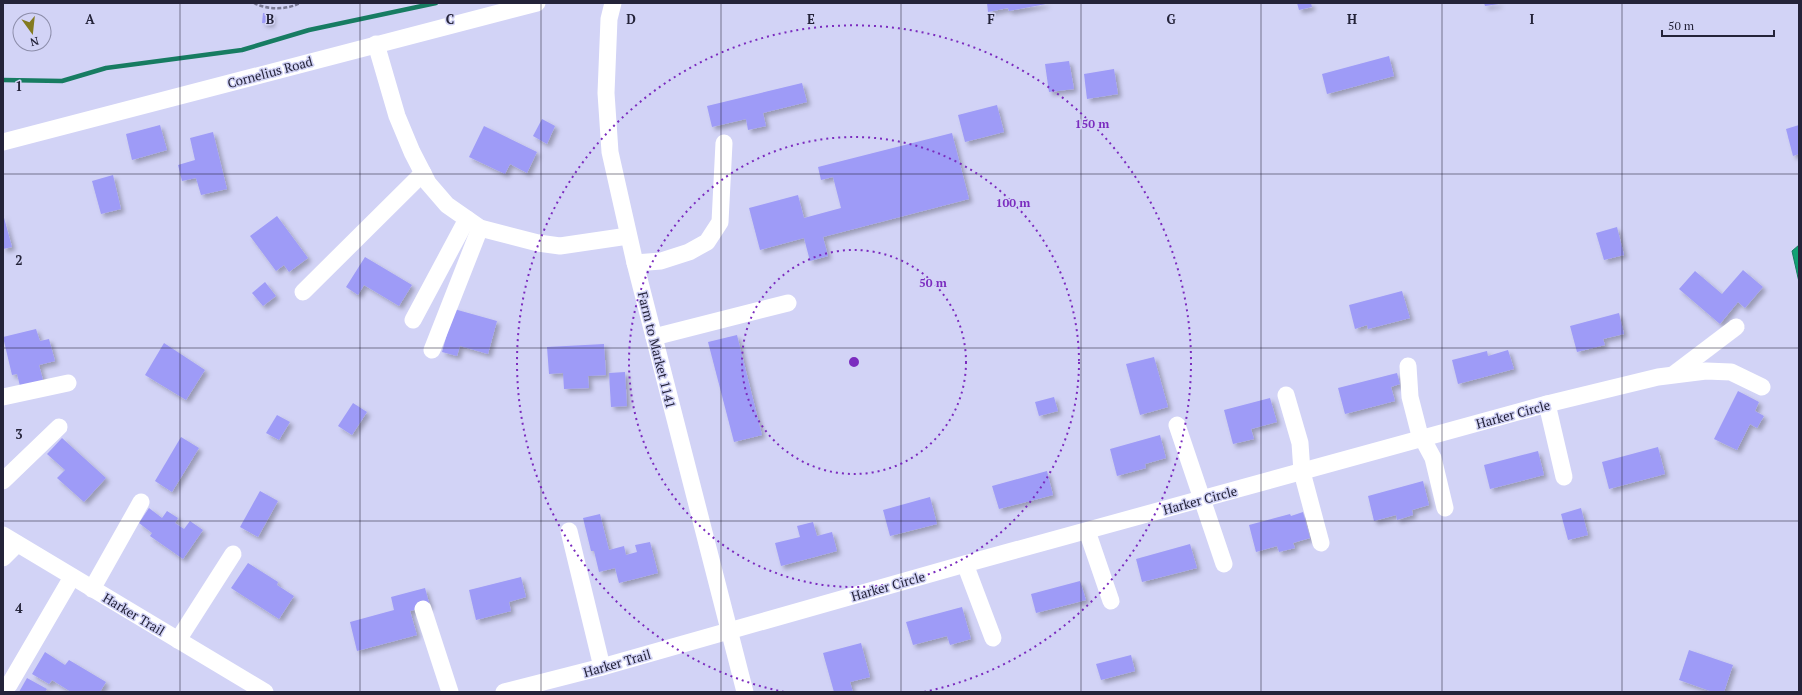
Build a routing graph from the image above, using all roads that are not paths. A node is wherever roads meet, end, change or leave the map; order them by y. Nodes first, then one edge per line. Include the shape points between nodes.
1 (537, 3) edge
2 (614, 3) edge
3 (376, 44) junction
4 (3, 142) edge
5 (724, 143) dead end
6 (423, 173) junction
7 (474, 224) junction
8 (628, 236) junction
9 (635, 263) junction
10 (303, 292) dead end
11 (788, 303) dead end
12 (413, 320) dead end
13 (1736, 327) dead end
14 (654, 337) junction
15 (432, 350) dead end
16 (1408, 366) dead end
17 (1674, 374) junction
18 (68, 383) dead end
19 (1762, 387) dead end
20 (1286, 395) dead end
21 (3, 397) edge
22 (1547, 404) junction
23 (1177, 425) dead end
24 (60, 427) dead end
25 (1423, 439) junction
26 (1302, 472) junction
27 (1564, 477) dead end
28 (3, 481) edge
29 (1201, 499) junction
30 (141, 502) dead end
31 (1445, 508) dead end
32 (569, 531) dead end
33 (1087, 531) junction
34 (10, 540) edge
35 (1321, 543) dead end
36 (233, 554) dead end
37 (3, 558) edge
38 (965, 564) junction
39 (1224, 564) dead end
40 (72, 577) junction
41 (92, 589) junction
42 (1111, 601) dead end
43 (424, 609) dead end
44 (728, 631) junction
45 (993, 638) dead end
46 (178, 640) junction
47 (602, 667) junction
48 (9, 685) dead end
49 (555, 686) edge
50 (256, 689) edge
51 (450, 692) edge
52 (504, 692) edge
53 (745, 692) edge

1 - 3 street, Cornelius Road
2 - 8 street, Farm to Market 1141 via 609,19 606,93 610,152
3 - 4 street, Cornelius Road
3 - 6 street via 397,116
5 - 9 street via 720,222 706,242 690,252 661,261
6 - 7 street via 428,183 448,205
6 - 10 street
7 - 8 street via 538,243 560,246
7 - 12 street
7 - 15 street
8 - 9 street, Farm to Market 1141
9 - 14 street, Farm to Market 1141
11 - 14 street
13 - 17 street
14 - 44 street, Farm to Market 1141
16 - 25 street via 1410,397
17 - 19 street, Harker Circle via 1706,370 1731,372
17 - 22 street, Harker Circle
18 - 21 street
20 - 26 street via 1300,443
22 - 25 street, Harker Circle
22 - 27 street
23 - 29 street
24 - 28 street
25 - 26 street, Harker Circle
25 - 31 street via 1433,458
26 - 29 street, Harker Circle
26 - 35 street
29 - 33 street, Harker Circle
29 - 39 street
30 - 41 street
32 - 47 street
33 - 38 street, Harker Circle
33 - 42 street
34 - 37 street
34 - 40 street, Harker Trail
36 - 46 street
38 - 44 street, Harker Circle
38 - 45 street
40 - 41 street, Harker Trail
40 - 48 street
41 - 46 street, Harker Trail
43 - 51 street
44 - 47 street, Harker Trail
44 - 53 street, Farm to Market 1141
46 - 50 street, Harker Trail
47 - 49 street, Harker Trail
49 - 52 street, Harker Trail

